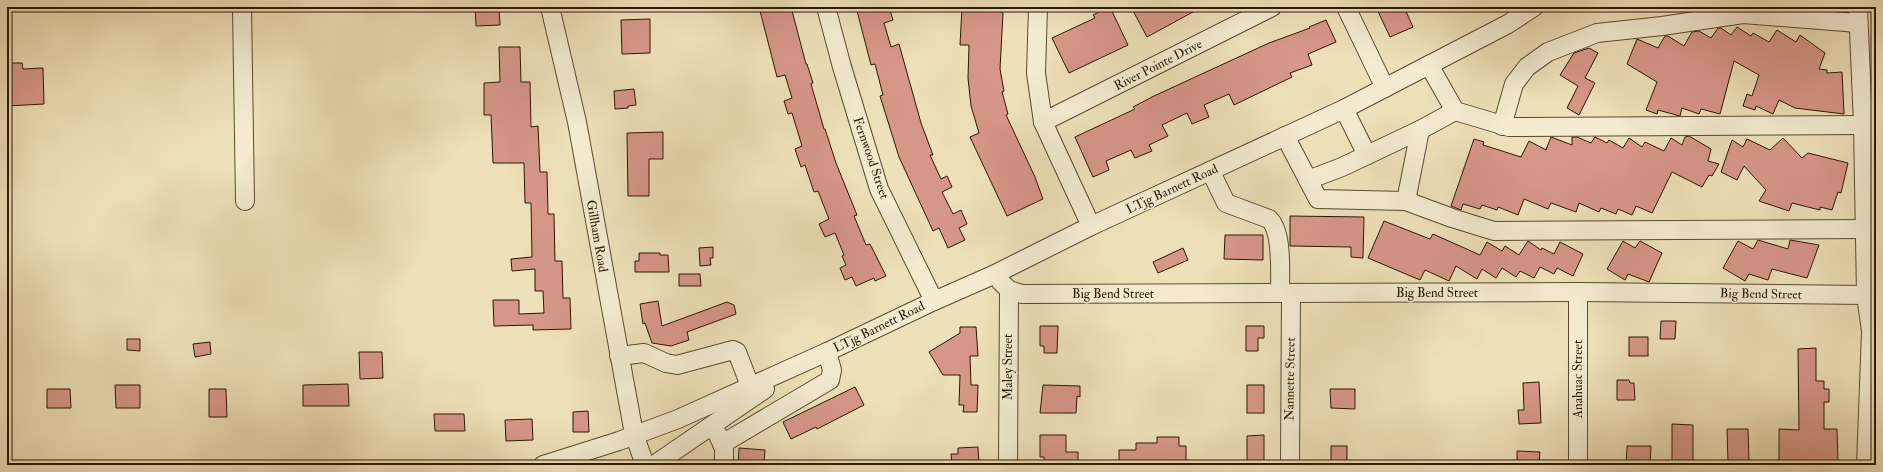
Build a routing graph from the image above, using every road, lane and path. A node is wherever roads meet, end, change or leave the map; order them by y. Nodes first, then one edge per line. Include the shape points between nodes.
1 (242, 7) edge
2 (550, 7) edge
3 (826, 7) edge
4 (1038, 7) edge
5 (1272, 7) edge
6 (1346, 7) edge
7 (1534, 7) edge
8 (1858, 15) edge
9 (1429, 66) junction
10 (1385, 88) junction
11 (1344, 109) junction
12 (1455, 111) junction
13 (1043, 122) junction
14 (1863, 125) junction
15 (1502, 126) junction
16 (1420, 130) junction
17 (1286, 136) junction
18 (1367, 155) junction
19 (1211, 172) junction
20 (1308, 180) junction
21 (1406, 200) junction
22 (245, 201) dead end
23 (1091, 226) junction
24 (1865, 229) junction
25 (993, 275) junction
26 (1008, 290) junction
27 (1578, 292) junction
28 (1286, 293) junction
29 (1866, 295) junction
30 (934, 301) junction
31 (1873, 330) edge
32 (827, 352) junction
33 (619, 356) junction
34 (806, 362) junction
35 (784, 376) junction
36 (751, 393) junction
37 (800, 398) junction
38 (765, 418) junction
39 (711, 426) junction
40 (634, 434) junction
41 (722, 444) junction
42 (543, 465) edge
43 (645, 465) edge
44 (654, 465) edge
45 (724, 465) edge
46 (1008, 465) edge
47 (1290, 465) edge
48 (1578, 465) edge
49 (1866, 465) edge

1 - 22 street
2 - 33 street, Gillham Road via 577,122
3 - 30 street, Fernwood Street via 878,189
4 - 13 street via 1036,73
5 - 13 street, River Pointe Drive
6 - 10 street
7 - 9 street, LTjg Barnett Road via 1508,24
8 - 14 street
8 - 15 street via 1743,14 1597,33 1548,52 1527,67 1514,84
9 - 10 street, LTjg Barnett Road
9 - 12 street
10 - 11 street, LTjg Barnett Road
11 - 17 street, LTjg Barnett Road
11 - 18 street
12 - 15 street
12 - 16 street
13 - 23 street
14 - 15 street
14 - 24 street
16 - 18 street
16 - 21 street
17 - 19 street, LTjg Barnett Road
17 - 20 street
18 - 20 street
19 - 23 street, LTjg Barnett Road
19 - 28 street, Nannette Street via 1226,202 1269,219 1275,224
20 - 21 street via 1318,199
21 - 24 street via 1494,231
23 - 25 street, LTjg Barnett Road
24 - 29 street
25 - 26 street
25 - 30 street, LTjg Barnett Road
26 - 28 street, Big Bend Street via 1022,294
26 - 46 street, Maley Street
27 - 28 street, Big Bend Street
27 - 29 street, Big Bend Street
27 - 48 street, Anahuac Street
28 - 47 street, Nannette Street
29 - 31 street
30 - 32 street, LTjg Barnett Road
31 - 49 street
32 - 34 street, LTjg Barnett Road
32 - 37 street via 832,370 830,380
33 - 36 street via 644,353 677,365 733,350 737,352
33 - 40 street, Gillham Road
34 - 35 street, LTjg Barnett Road
34 - 36 street, LTjg Barnett Road
35 - 36 street, LTjg Barnett Road
35 - 37 street
36 - 38 street
36 - 39 street, LTjg Barnett Road
36 - 40 street, LTjg Barnett Road
37 - 38 street
38 - 41 street
39 - 41 street
39 - 44 street, LTjg Barnett Road
40 - 42 street, LTjg Barnett Road
40 - 43 street, Gillham Road
41 - 45 street

